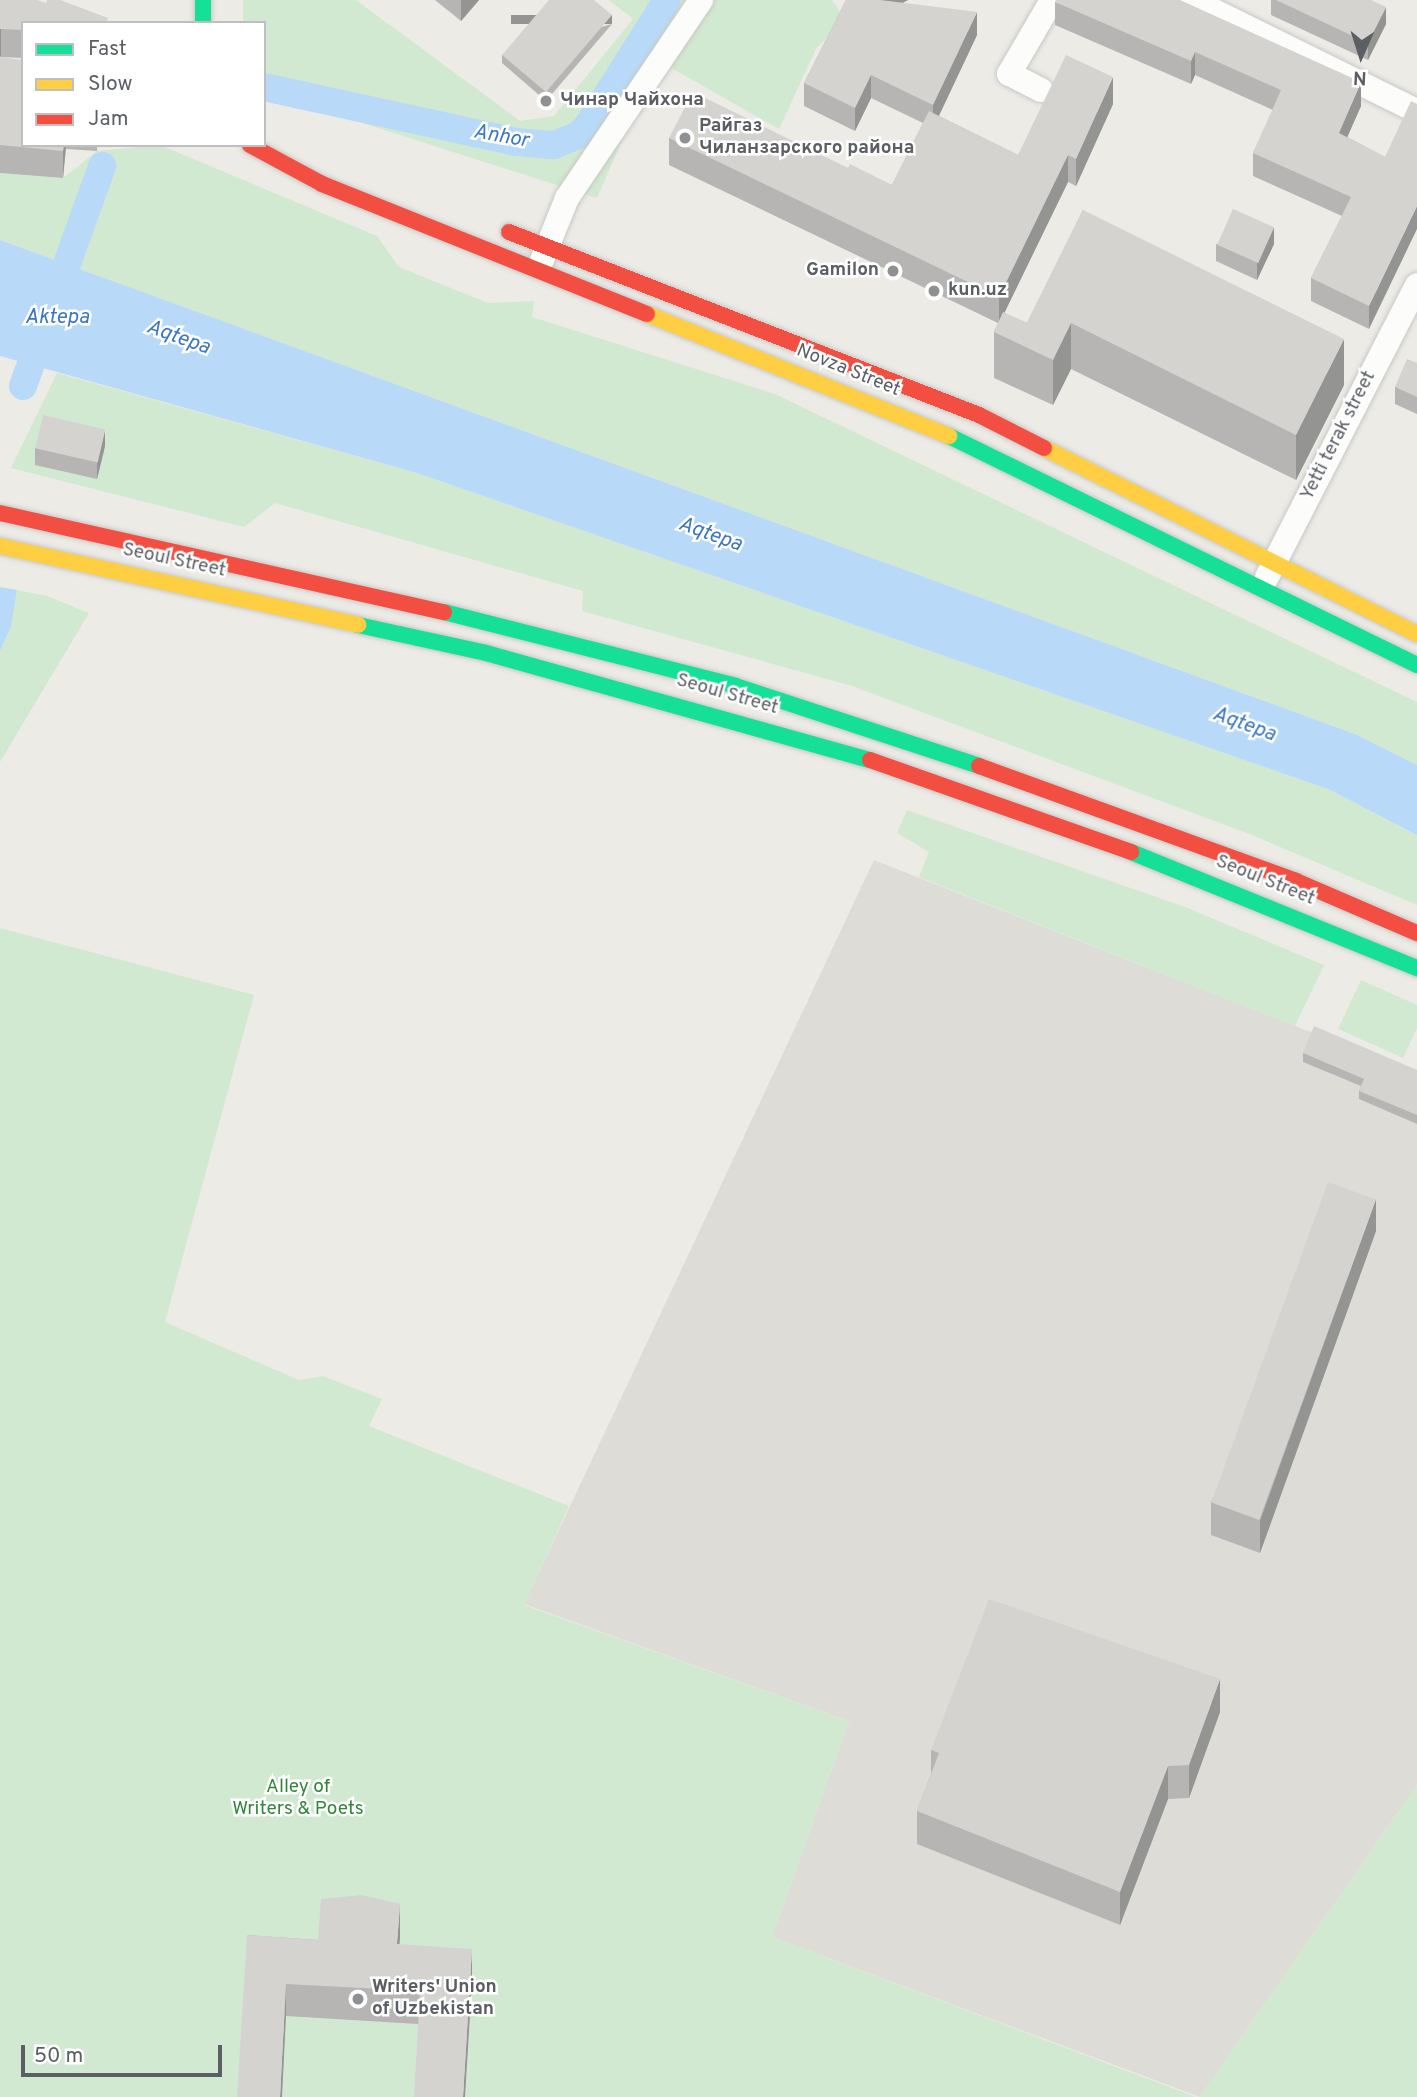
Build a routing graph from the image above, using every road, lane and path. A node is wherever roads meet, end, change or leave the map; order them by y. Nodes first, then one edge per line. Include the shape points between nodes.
1 (203, 0) edge
2 (701, 0) edge
3 (1052, 0) edge
4 (1192, 0) edge
5 (203, 21) edge
6 (1041, 90) dead end
7 (1417, 111) edge
8 (266, 137) edge
9 (254, 147) edge
10 (307, 155) dead end
11 (488, 224) dead end
12 (544, 256) junction
13 (1417, 285) edge
14 (0, 513) edge
15 (0, 546) edge
16 (1275, 561) junction
17 (1262, 587) junction
18 (1417, 634) edge
19 (1417, 665) edge
20 (1417, 933) edge
21 (1417, 968) edge

1 - 5 main road
2 - 12 street via 567,198
3 - 6 street via 1009,74
4 - 7 street
8 - 10 main road
9 - 12 main road, Novza Street via 322,184
11 - 12 main road, Novza Street
12 - 16 main road, Novza Street via 979,415
12 - 17 main road, Novza Street via 967,443
13 - 16 street, Yetti terak street
14 - 20 main road, Seoul Street via 503,625 736,686 1089,803 1296,881
15 - 21 main road, Seoul Street via 486,653 833,748 1058,824 1280,909
16 - 17 street, Yetti terak street
16 - 18 main road, Novza Street
17 - 19 main road, Novza Street

